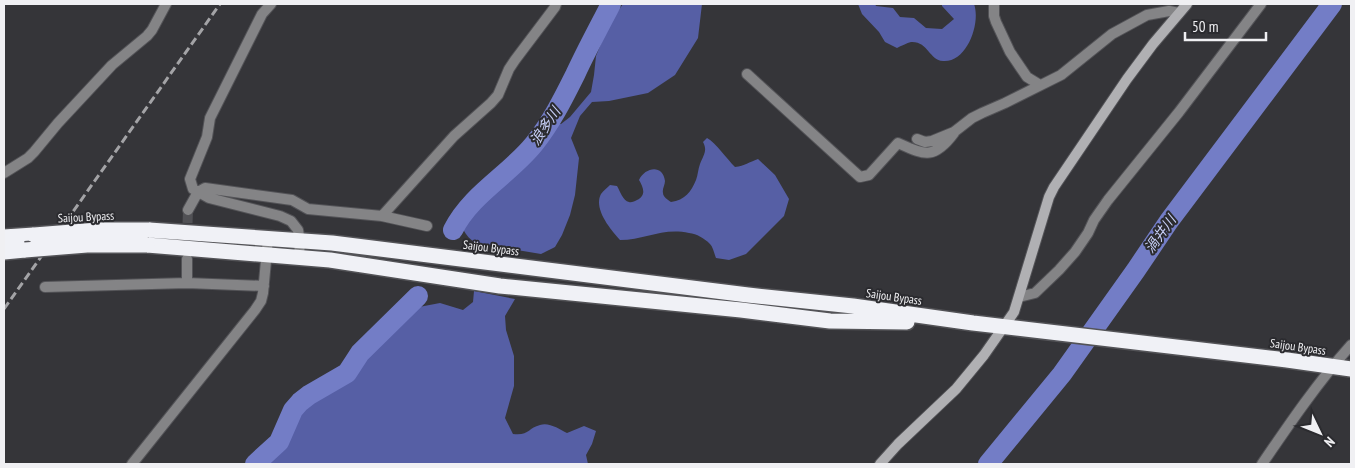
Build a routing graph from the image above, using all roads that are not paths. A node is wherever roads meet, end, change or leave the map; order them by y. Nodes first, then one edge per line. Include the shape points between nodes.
1 (166, 4) edge
2 (271, 4) edge
3 (556, 4) edge
4 (994, 4) edge
5 (1187, 4) edge
6 (1261, 4) edge
7 (1179, 13) junction
8 (747, 74) dead end
9 (1040, 85) junction
10 (954, 132) junction
11 (917, 139) dead end
12 (4, 173) edge
13 (198, 192) junction
14 (188, 210) tunnel mouth
15 (382, 216) junction
16 (427, 226) dead end
17 (4, 237) edge
18 (148, 238) junction
19 (268, 238) junction
20 (300, 241) junction
21 (4, 252) edge
22 (268, 255) junction
23 (299, 257) junction
24 (187, 259) dead end
25 (186, 282) junction
26 (45, 286) dead end
27 (264, 286) junction
28 (1019, 297) junction
29 (973, 323) junction
30 (1005, 326) junction
31 (1351, 345) edge
32 (1332, 367) junction
33 (1351, 369) edge
34 (132, 464) edge
35 (880, 464) edge
36 (1262, 464) edge

1 - 12 street via 147,36 112,65 28,158
2 - 13 street via 258,21 210,118 207,137 190,179 193,189
3 - 15 street via 514,60 498,95 454,136
4 - 9 street via 994,16 1010,52 1027,77
5 - 7 street
6 - 28 street via 1108,200 1075,252 1035,293
7 - 9 street via 1169,11 1147,15 1112,34 1061,75
7 - 28 street via 1127,79 1054,187
8 - 10 street via 860,178 869,175 898,143 929,153 939,150
9 - 10 street via 982,113
10 - 11 street via 932,141
13 - 14 street
13 - 15 street via 205,188 292,200 308,209
13 - 20 street via 208,198 291,221 298,230
15 - 16 street
17 - 18 highway, Saijou Bypass, bridge via 98,230
18 - 19 highway, Saijou Bypass
18 - 21 highway, Saijou Bypass, bridge
18 - 22 highway, Saijou Bypass
19 - 20 highway, Saijou Bypass
19 - 22 street
20 - 23 street
20 - 29 highway, Saijou Bypass
22 - 23 highway, Saijou Bypass
22 - 27 street
23 - 29 highway, Saijou Bypass via 500,286 830,321
24 - 25 street
25 - 26 street
25 - 27 street
27 - 34 street via 255,310
28 - 30 street
29 - 30 highway, Saijou Bypass
30 - 32 highway, Saijou Bypass
30 - 35 street via 956,390
31 - 32 street
32 - 33 highway, Saijou Bypass
32 - 36 street

